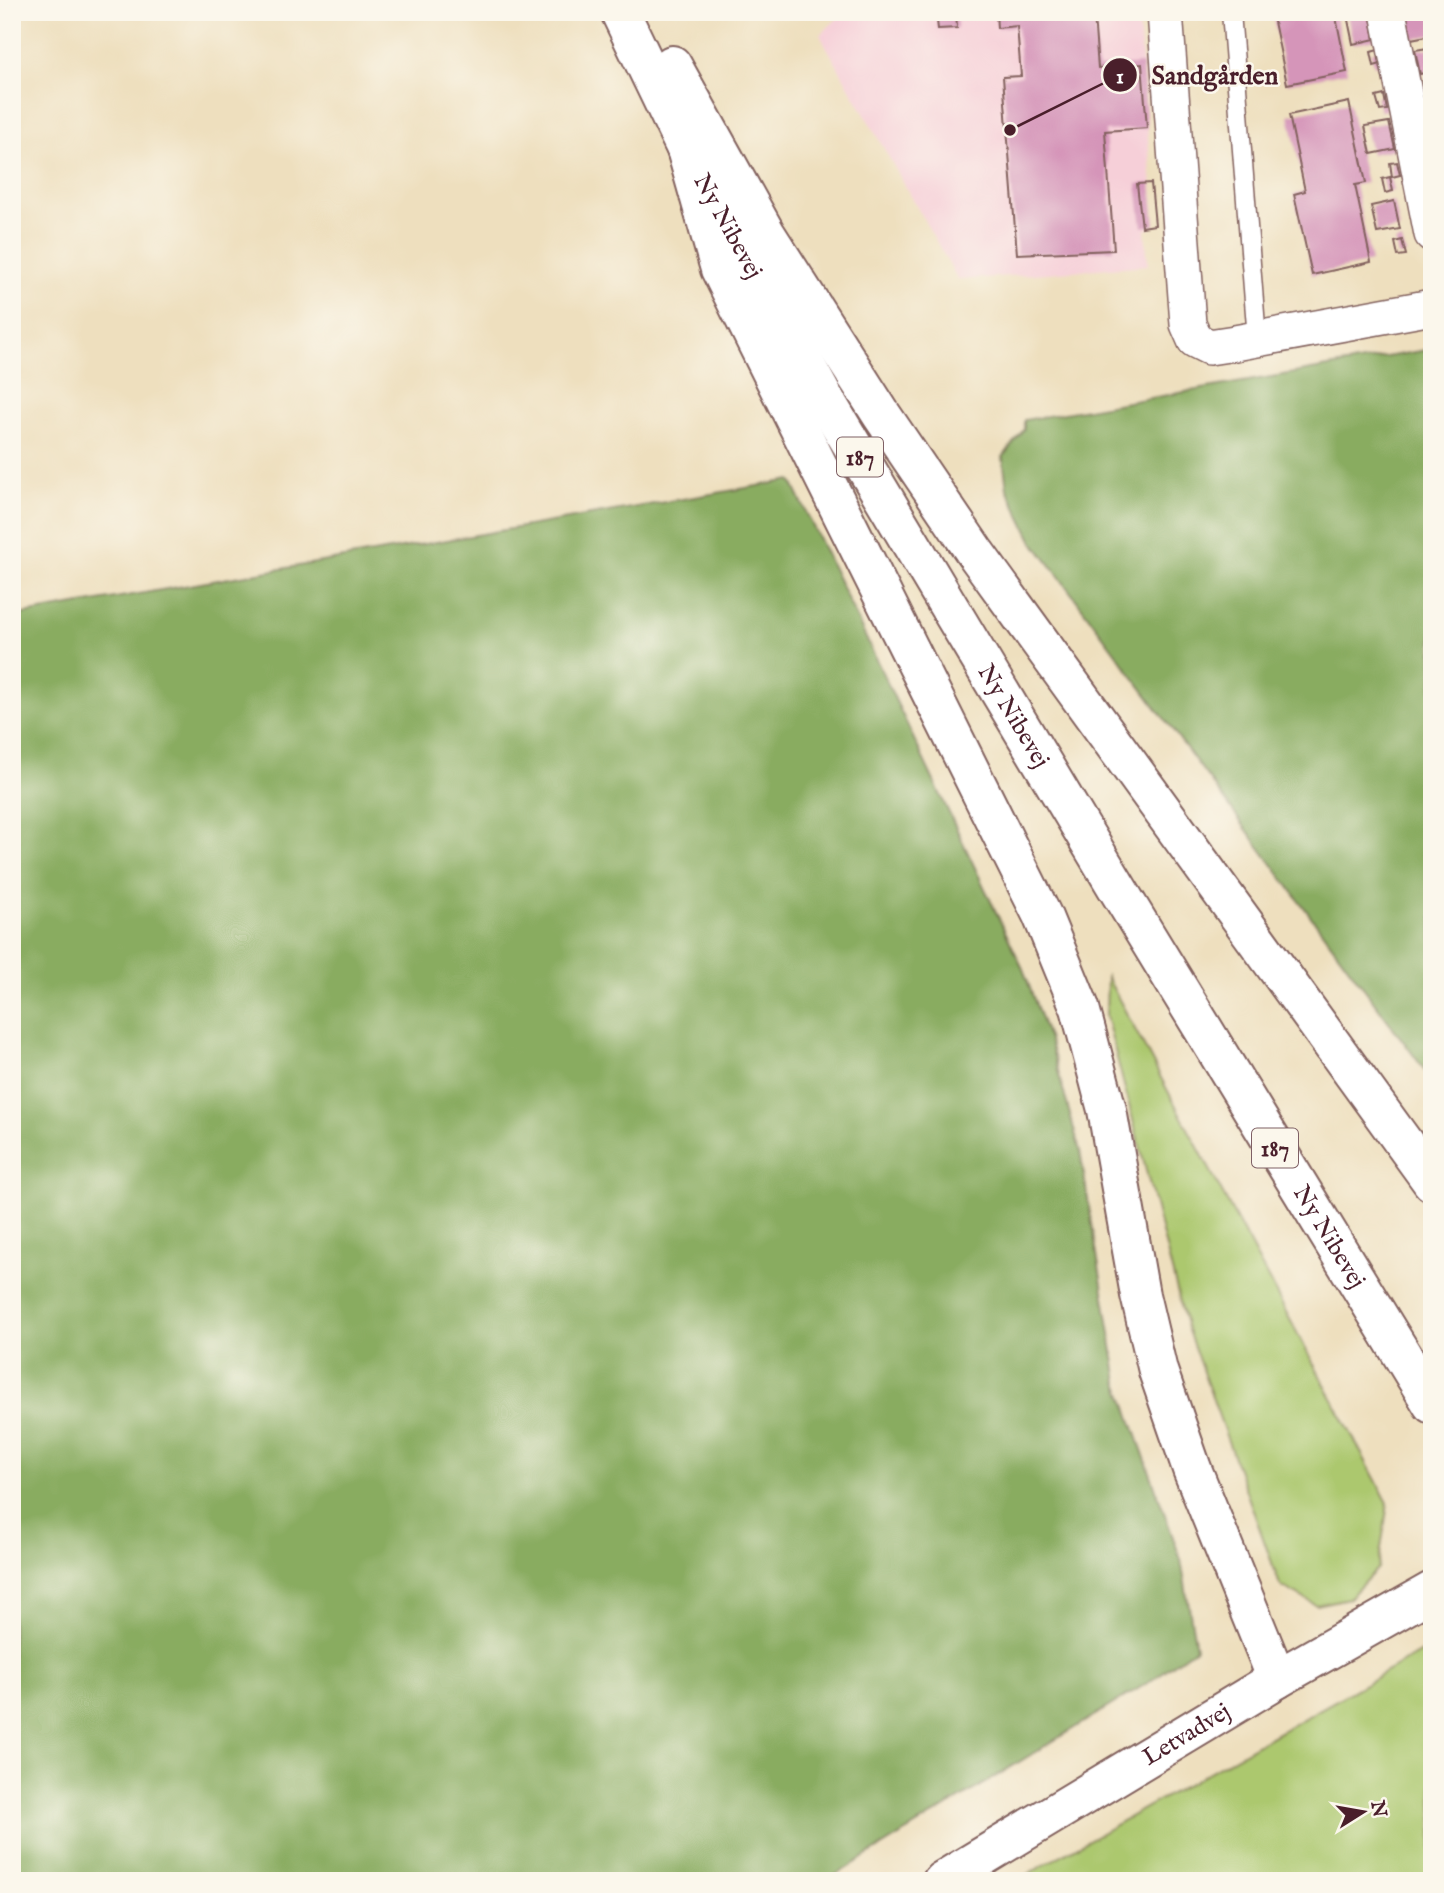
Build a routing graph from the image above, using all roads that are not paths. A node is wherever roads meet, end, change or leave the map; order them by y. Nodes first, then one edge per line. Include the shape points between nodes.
1 (620, 12) edge
2 (640, 12) edge
3 (1165, 12) edge
4 (1231, 12) edge
5 (1388, 12) edge
6 (1421, 116) edge
7 (686, 149) junction
8 (1432, 234) edge
9 (1432, 307) edge
10 (1246, 341) junction
11 (1432, 1182) edge
12 (1432, 1405) edge
13 (1432, 1591) edge
14 (1277, 1679) junction
15 (942, 1881) edge

1 - 7 main road, Ny Nibevej / 187
2 - 11 main road via 766,234 881,414 974,551
3 - 10 street via 1188,324 1195,340 1209,347
4 - 10 lane
5 - 6 street
6 - 8 street
7 - 12 main road, Ny Nibevej / 187 via 821,393
7 - 14 main road via 720,270 1042,915 1080,1008 1107,1110 1158,1371 1192,1469
9 - 10 street
13 - 14 main road, Letvadvej
14 - 15 main road, Letvadvej

